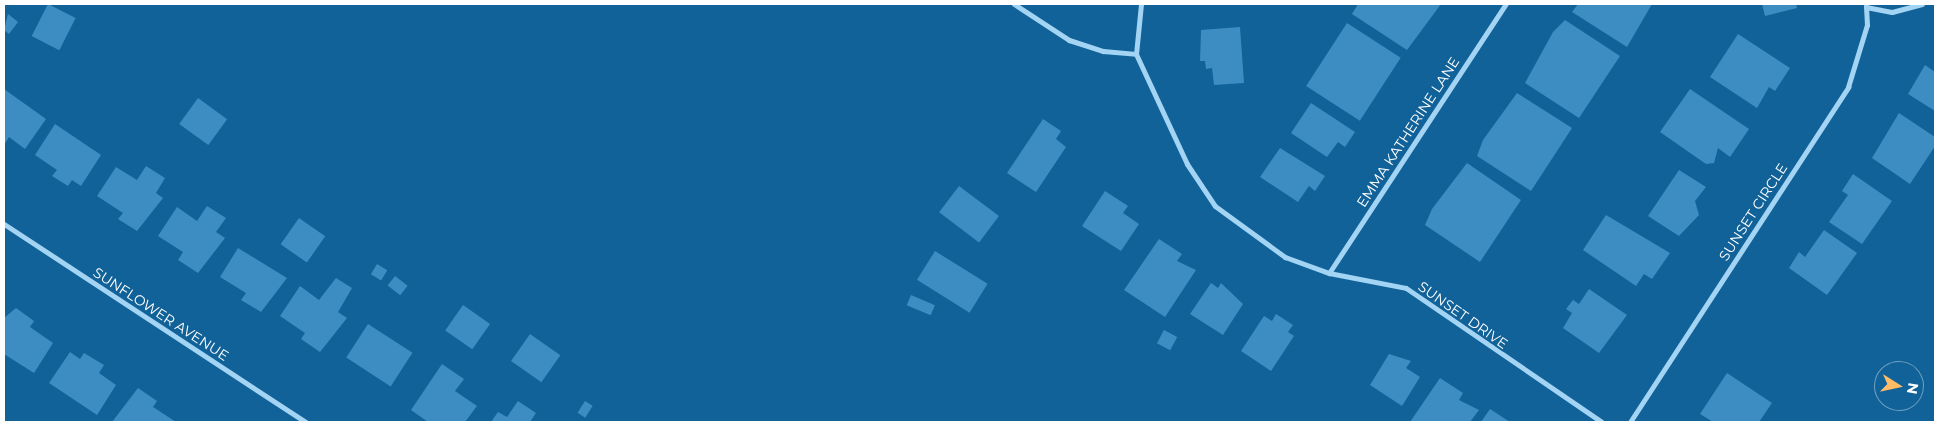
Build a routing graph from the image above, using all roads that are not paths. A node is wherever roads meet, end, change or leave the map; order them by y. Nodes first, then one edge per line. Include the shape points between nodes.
1 (1014, 4) edge
2 (1141, 4) edge
3 (1506, 4) edge
4 (1922, 4) edge
5 (1866, 5) edge
6 (1136, 54) junction
7 (4, 224) edge
8 (1329, 273) junction
9 (306, 422) edge
10 (1602, 422) edge
11 (1630, 422) edge

1 - 6 street via 1069,40 1103,51
2 - 6 street
3 - 8 street, EMMA KATHERINE LANE
4 - 5 street via 1892,12
5 - 11 street, SUNSET CIRCLE via 1867,25 1848,87
6 - 8 street, SUNSET DRIVE via 1187,164 1215,206 1285,257
7 - 9 street, SUNFLOWER AVENUE
8 - 10 street, SUNSET DRIVE via 1406,288

